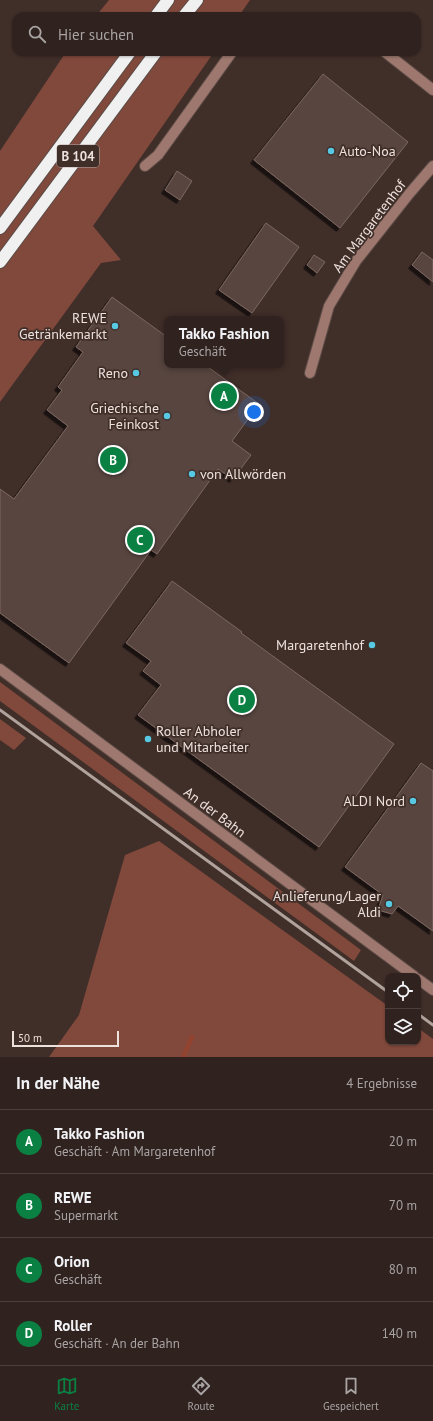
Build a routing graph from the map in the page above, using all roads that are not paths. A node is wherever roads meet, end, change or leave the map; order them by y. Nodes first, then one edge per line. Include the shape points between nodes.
1 (168, 0) edge
2 (197, 0) edge
3 (159, 12) edge
4 (187, 12) edge
5 (127, 56) edge
6 (153, 56) edge
7 (229, 56) edge
8 (390, 56) edge
9 (433, 90) edge
10 (145, 166) dead end
11 (433, 166) edge
12 (0, 228) edge
13 (0, 262) edge
14 (310, 373) dead end
15 (0, 669) edge
16 (410, 973) edge
17 (421, 981) edge
18 (433, 990) edge

1 - 3 highway
2 - 4 highway
5 - 12 highway, B 104
6 - 13 highway, B 104
7 - 10 street via 158,155
8 - 9 street
11 - 14 street, Am Margaretenhof via 356,261 329,306
15 - 16 street, An der Bahn
17 - 18 street

